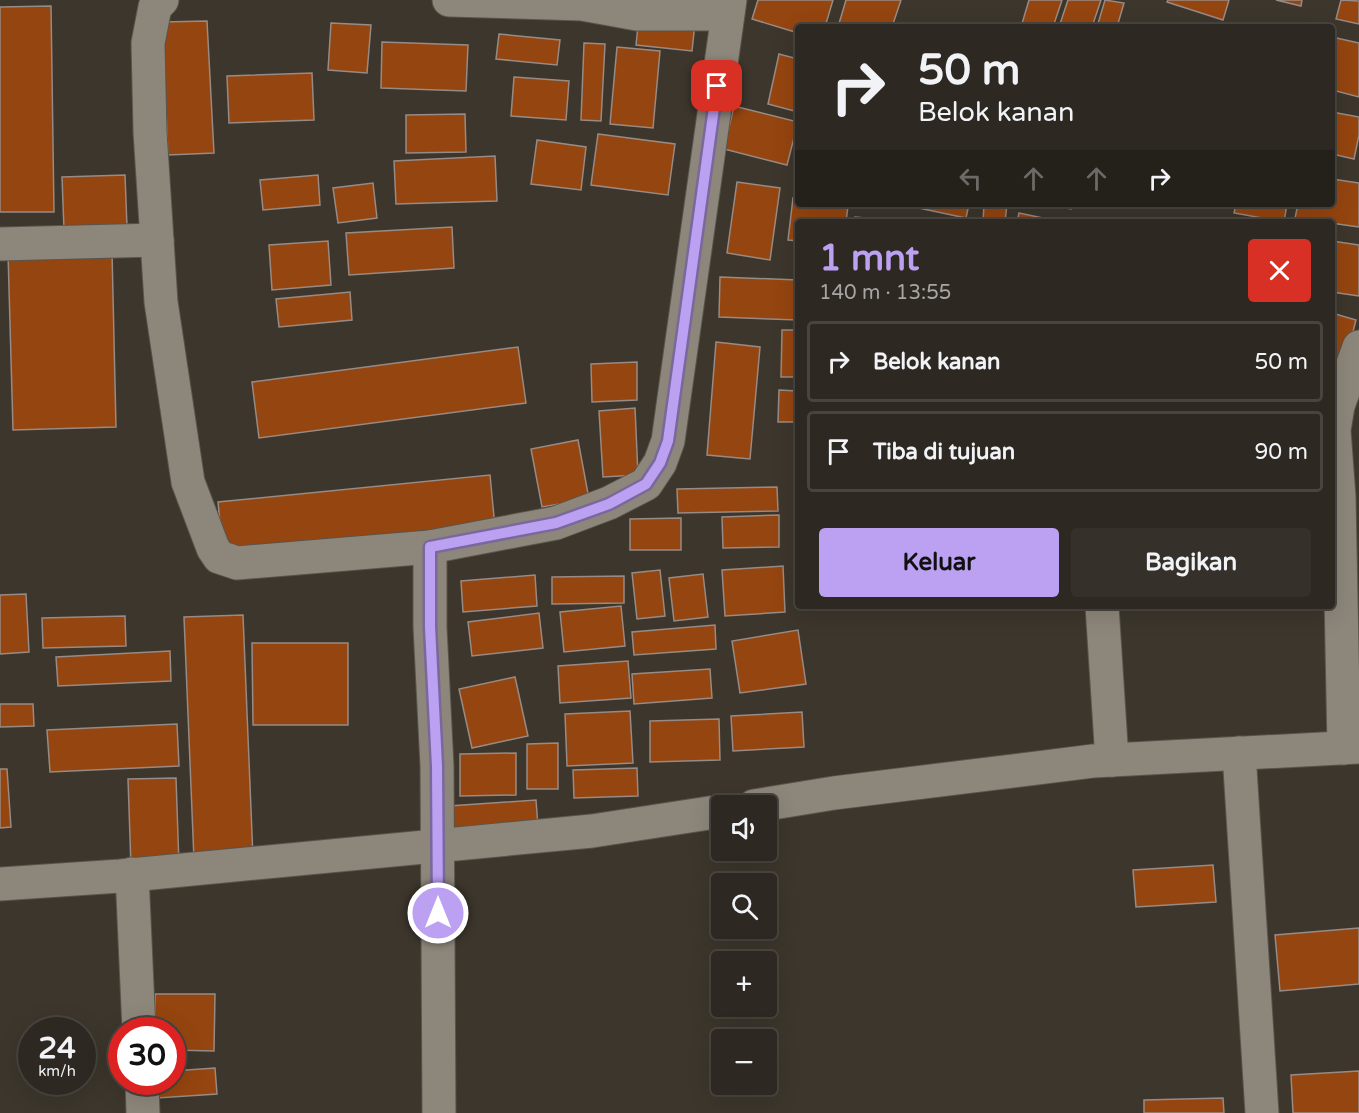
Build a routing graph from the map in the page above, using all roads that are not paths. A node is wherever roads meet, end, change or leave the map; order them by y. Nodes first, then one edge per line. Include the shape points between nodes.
1 (162, 0) edge
2 (449, 0) edge
3 (728, 7) edge
4 (157, 240) junction
5 (0, 244) edge
6 (1359, 347) edge
7 (1335, 406) edge
8 (1335, 443) edge
9 (430, 547) junction
10 (1102, 609) edge
11 (1352, 748) edge
12 (1239, 753) junction
13 (1112, 760) junction
14 (777, 802) edge
15 (711, 813) edge
16 (438, 846) junction
17 (132, 874) junction
18 (0, 884) edge
19 (138, 1017) edge
20 (142, 1095) edge
21 (143, 1113) edge
22 (439, 1113) edge
23 (1262, 1113) edge

1 - 4 street via 155,7 148,43
2 - 3 street via 582,4 636,14
3 - 9 street via 668,441 660,463 646,484 609,504 556,523
4 - 5 street
4 - 9 street via 161,302 188,482 219,557 237,563
6 - 7 street
8 - 11 street
9 - 16 street
10 - 13 street
11 - 12 street
12 - 13 street
12 - 23 street
13 - 14 street
15 - 16 street via 591,831
16 - 17 street
16 - 22 street
17 - 18 street
17 - 19 street
20 - 21 street

